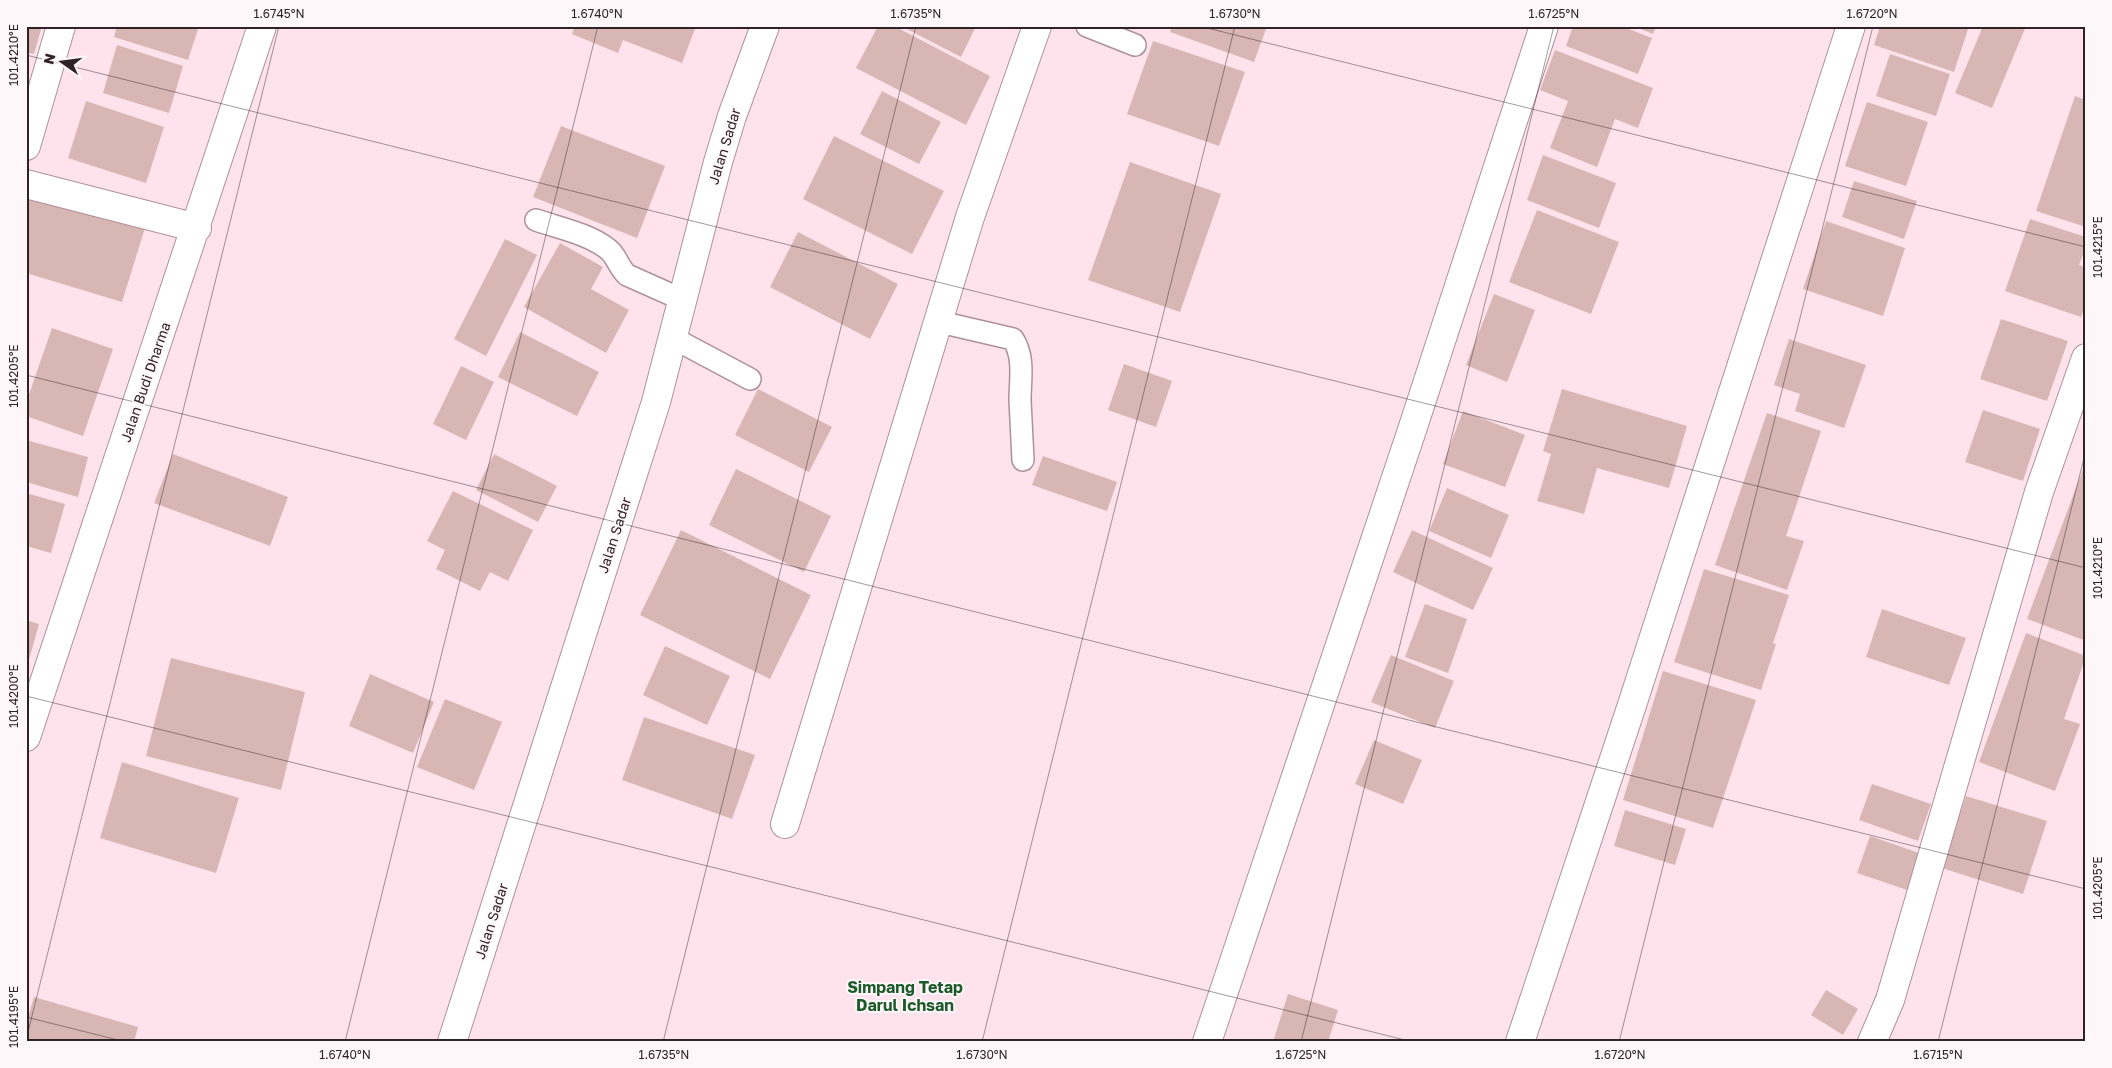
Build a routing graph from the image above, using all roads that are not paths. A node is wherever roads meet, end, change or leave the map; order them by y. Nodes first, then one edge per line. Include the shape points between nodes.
1 (61, 26) edge
2 (262, 26) edge
3 (765, 26) edge
4 (1037, 26) edge
5 (1087, 26) edge
6 (1544, 26) edge
7 (1851, 26) edge
8 (1136, 45) dead end
9 (26, 146) edge
10 (26, 184) edge
11 (536, 220) dead end
12 (197, 228) junction
13 (682, 300) junction
14 (940, 322) junction
15 (673, 338) junction
16 (2086, 358) edge
17 (750, 379) dead end
18 (1023, 460) dead end
19 (26, 737) edge
20 (785, 824) dead end
21 (452, 1042) edge
22 (1207, 1042) edge
23 (1520, 1042) edge
24 (1872, 1042) edge

1 - 9 street
2 - 12 street, Jalan Budi Dharma
3 - 13 street, Jalan Sadar via 718,162
4 - 14 street via 970,217
5 - 8 lane
6 - 22 street
7 - 23 street
10 - 12 street
11 - 13 lane via 599,244 610,252 628,275
12 - 19 street, Jalan Budi Dharma
13 - 15 street, Jalan Sadar
14 - 18 lane via 1013,338 1019,348 1022,366
14 - 20 street
15 - 17 lane
15 - 21 street, Jalan Sadar via 656,402
16 - 24 street via 2039,492 1890,1000

